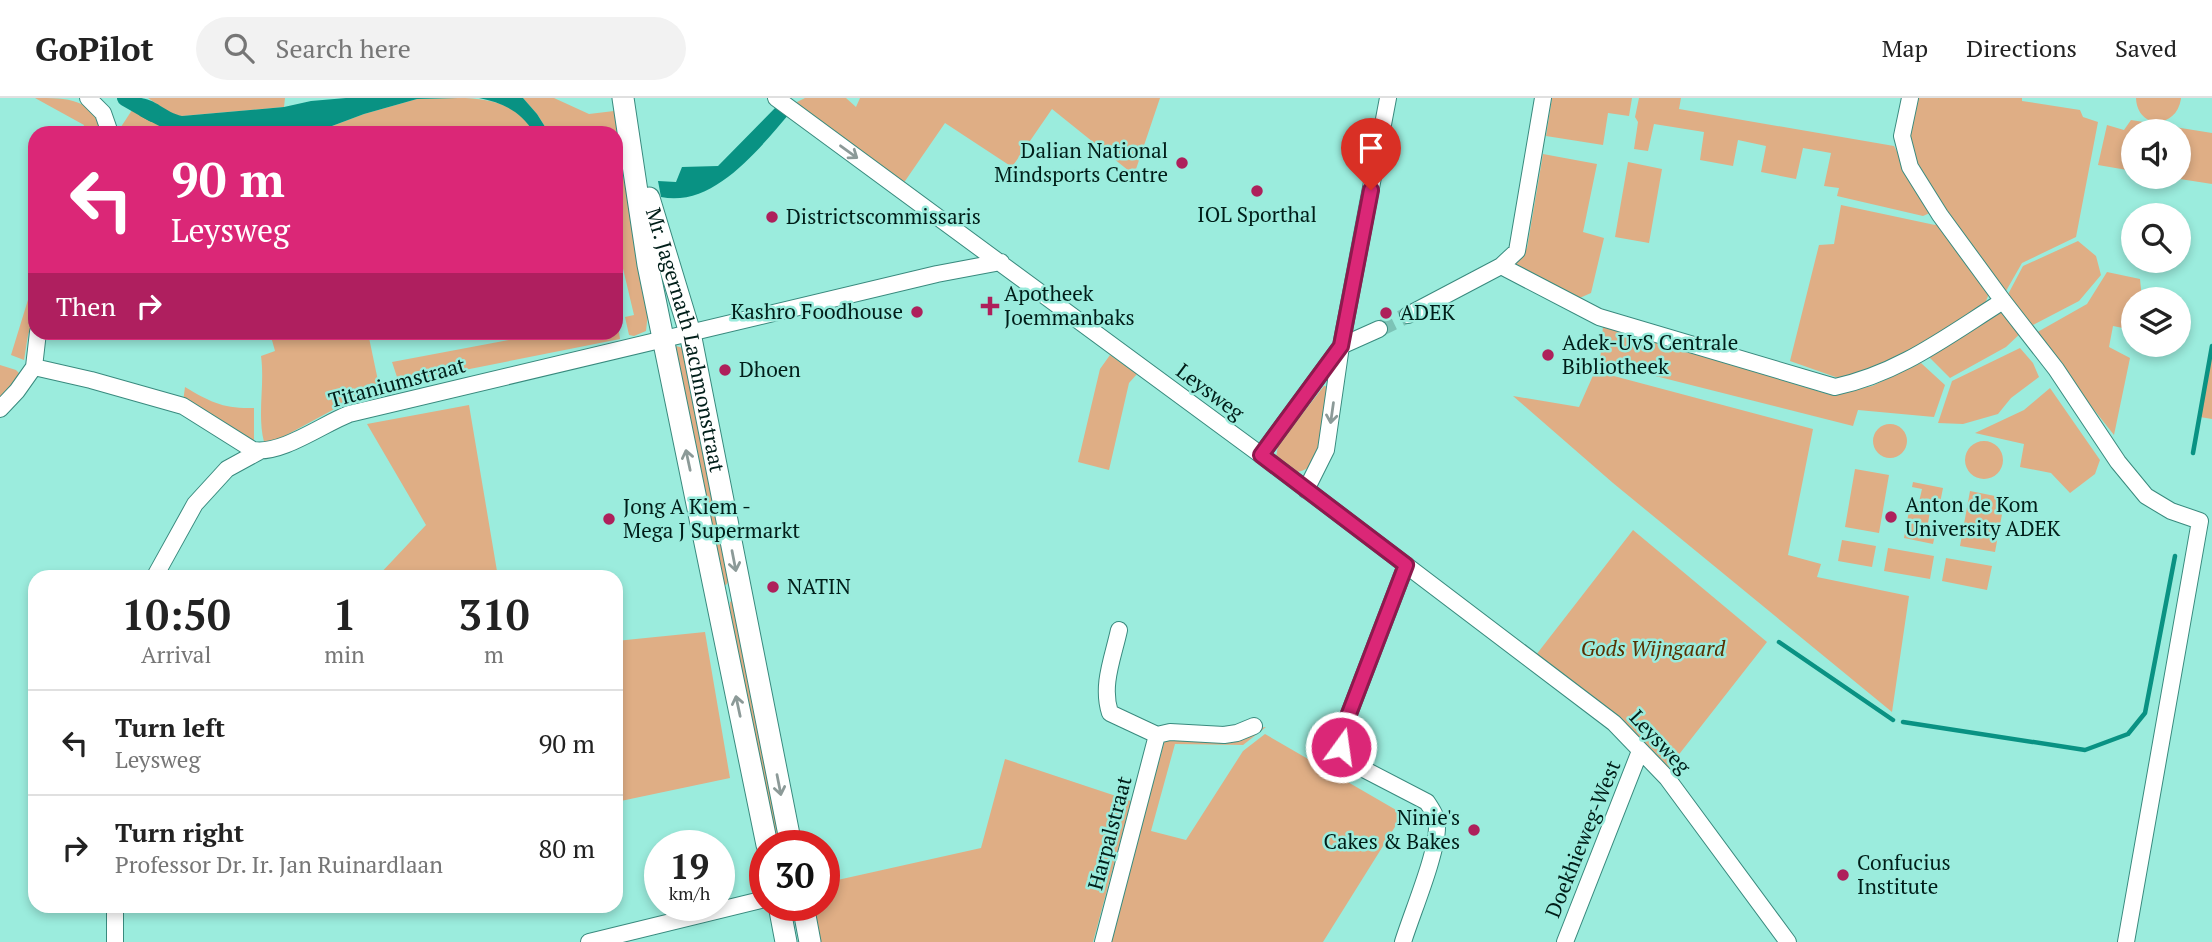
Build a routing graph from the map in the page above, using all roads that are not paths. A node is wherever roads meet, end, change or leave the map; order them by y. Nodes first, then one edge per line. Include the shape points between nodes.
1 (88, 98) edge
2 (776, 98) edge
3 (1388, 98) edge
4 (1543, 98) edge
5 (1910, 98) edge
6 (624, 106) edge
7 (108, 126) edge
8 (1001, 262) junction
9 (1501, 266) junction
10 (2003, 301) junction
11 (1408, 315) tunnel mouth
12 (1379, 329) tunnel mouth
13 (690, 333) junction
14 (663, 339) junction
15 (37, 340) edge
16 (1341, 346) junction
17 (34, 367) junction
18 (0, 409) edge
19 (260, 451) junction
20 (1261, 455) junction
21 (1306, 490) junction
22 (1406, 565) junction
23 (158, 570) edge
24 (1119, 630) dead end
25 (1254, 726) dead end
26 (1157, 735) junction
27 (1640, 751) junction
28 (764, 830) edge
29 (788, 830) edge
30 (749, 903) edge
31 (115, 913) edge
32 (782, 921) edge
33 (806, 921) edge
34 (115, 942) edge
35 (589, 942) edge
36 (786, 942) edge
37 (810, 942) edge
38 (1103, 942) edge
39 (1403, 942) edge
40 (1565, 942) edge
41 (1788, 942) edge
42 (2126, 942) edge

1 - 7 street via 103,113
2 -> 8 street, Leysweg
3 - 16 street
4 - 9 street via 1517,251
5 - 10 street via 1902,136 1910,167
6 - 13 main road, Mr. Jagernath Lachmonstraat
6 - 14 main road, Mr. Jagernath Lachmonstraat
8 - 13 street
8 - 20 street, Leysweg
9 - 10 street via 1599,317 1835,387 1903,365
9 - 11 street
10 - 42 street via 2146,496 2200,521
12 - 16 street
13 - 14 street
13 -> 29 main road, Mr. Jagernath Lachmonstraat
14 - 19 street, Titaniumstraat via 349,414 289,443
28 -> 14 main road, Mr. Jagernath Lachmonstraat
15 - 17 street
16 - 20 street
16 -> 21 street via 1326,450
17 - 18 street
17 - 19 street via 183,407
19 - 23 street, Titaniumstraat via 227,469 195,504
20 - 21 street, Leysweg
21 - 22 street, Leysweg
22 - 27 street, Leysweg via 1614,723
22 - 39 street via 1342,732 1341,747 1346,760 1426,802 1435,814 1437,828 1429,863
24 - 26 street via 1107,678 1110,713
25 - 26 street via 1224,735
26 - 38 street, Harpalstraat
27 - 40 street, Doekhieweg-West
27 - 41 street, Leysweg via 1667,778
30 - 35 street
31 - 34 street
32 - 36 main road
33 - 37 main road

